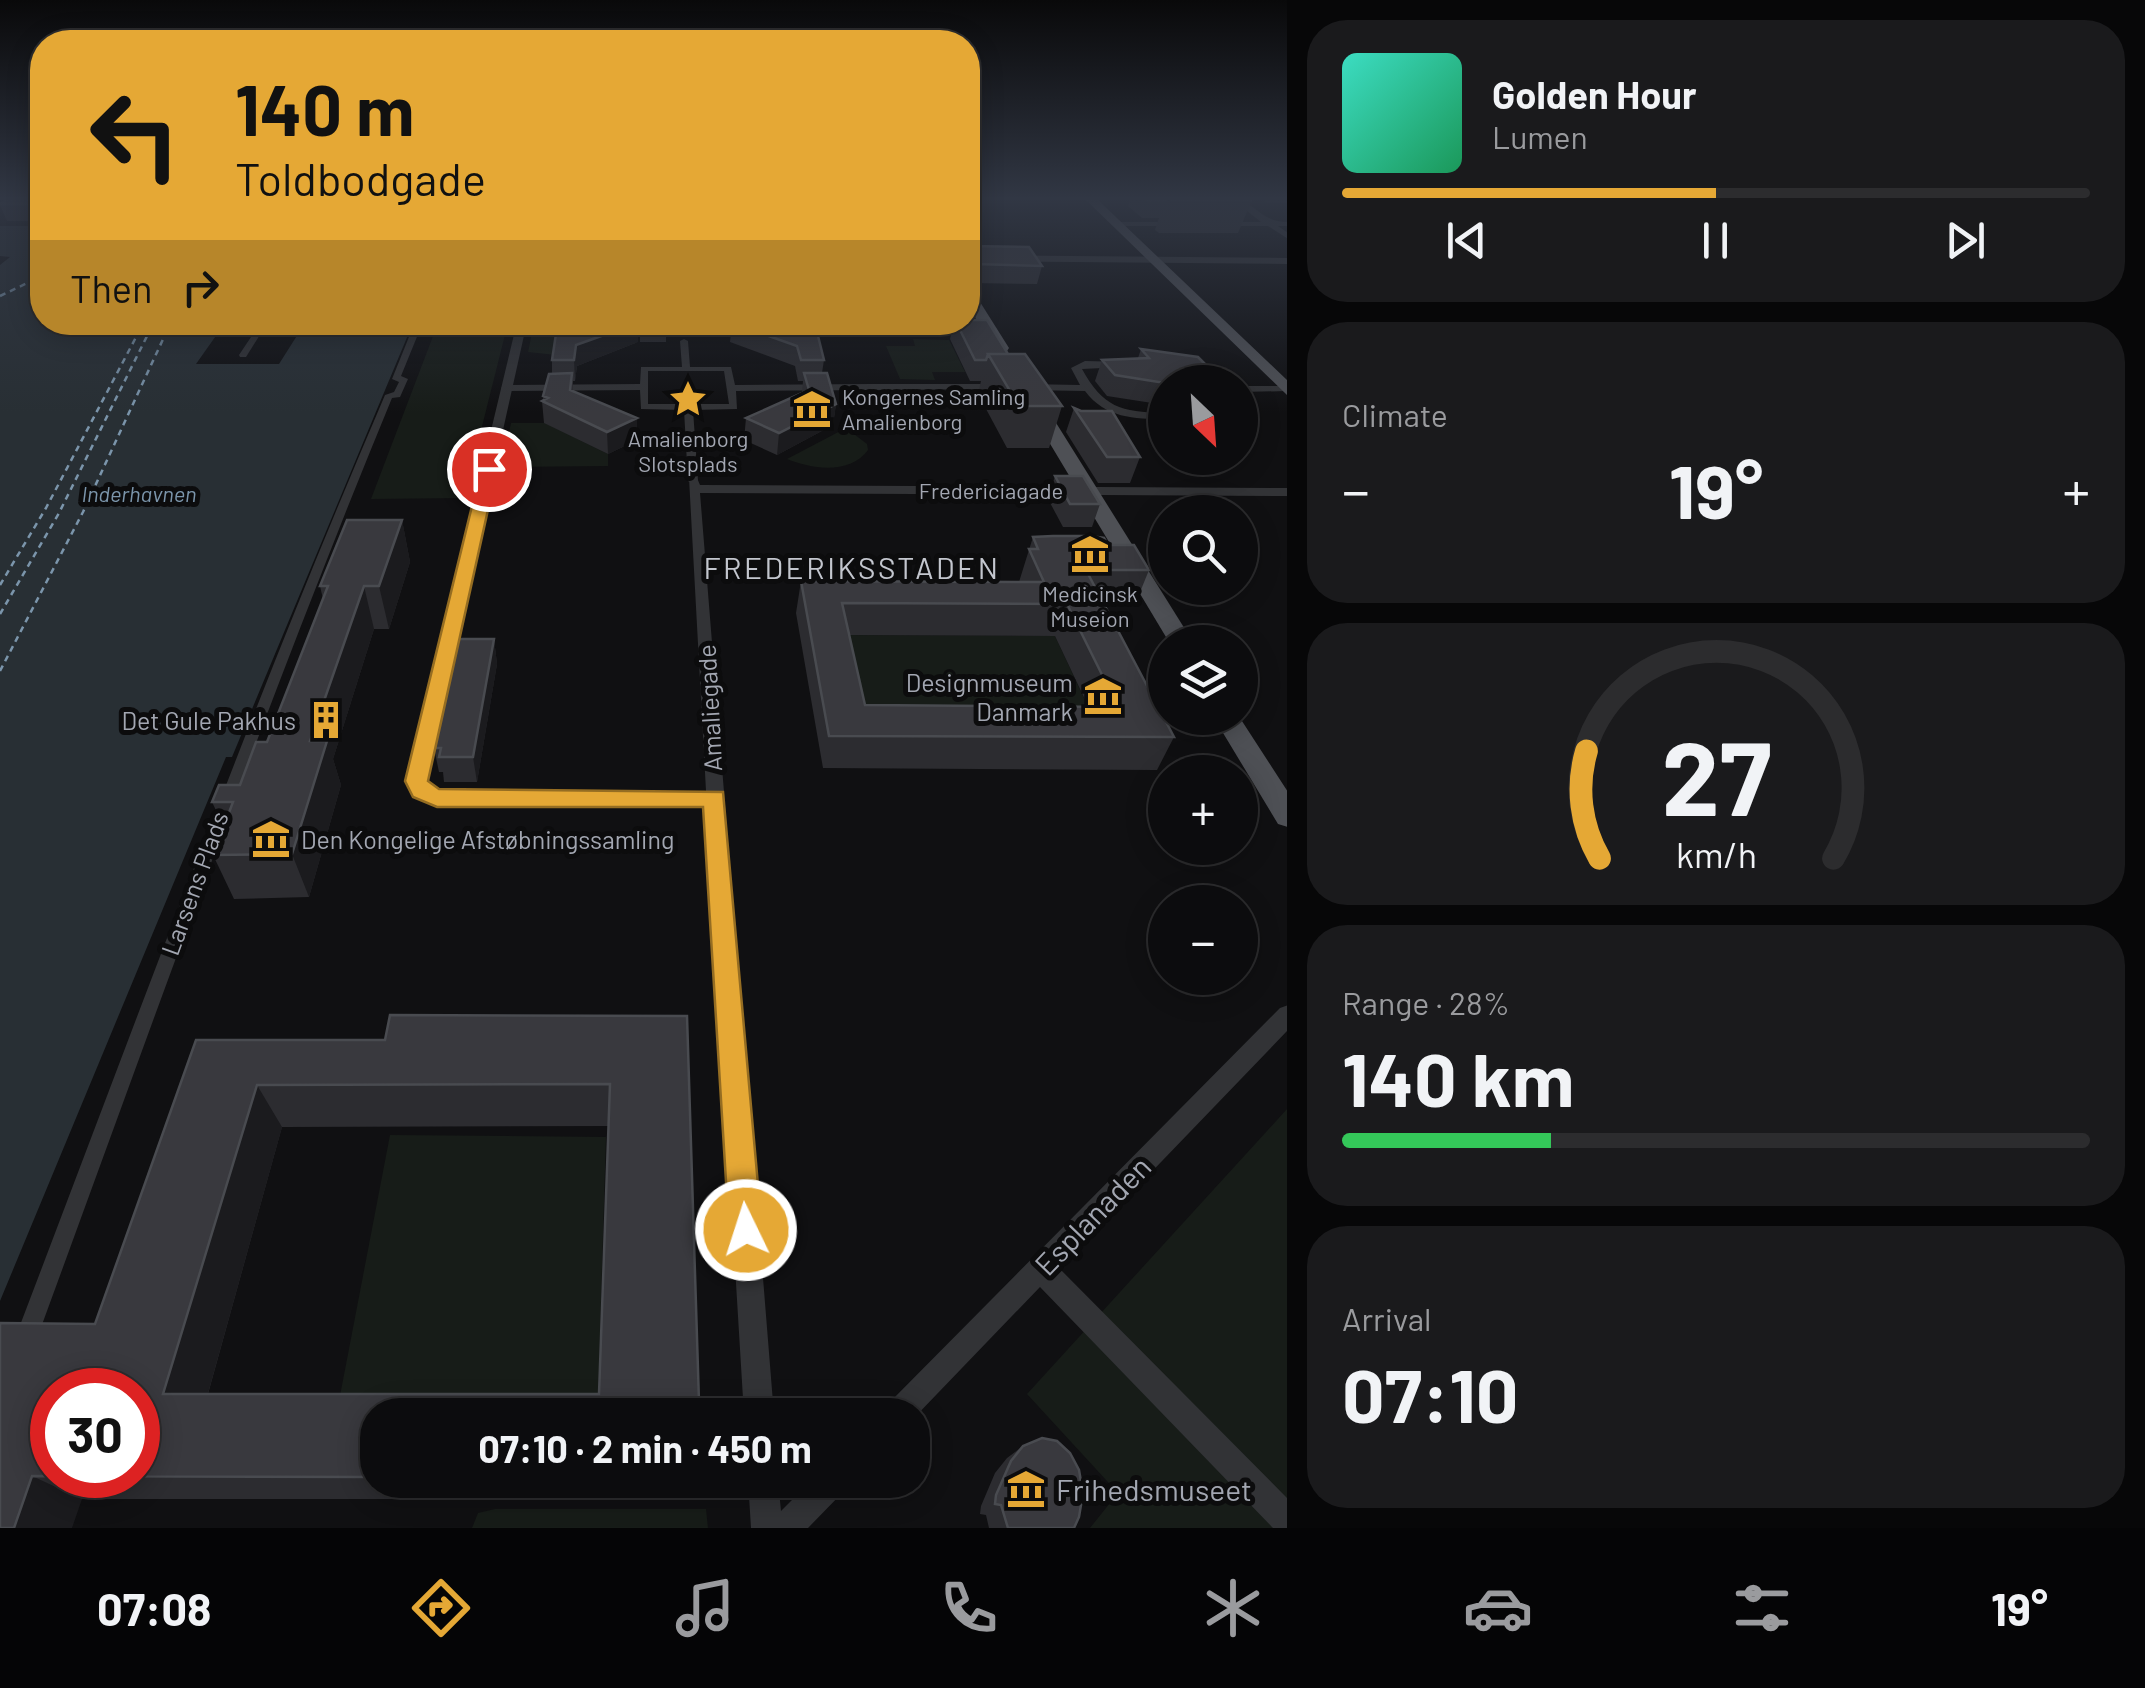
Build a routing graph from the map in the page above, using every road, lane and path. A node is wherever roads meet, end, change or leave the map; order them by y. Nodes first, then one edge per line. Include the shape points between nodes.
1 (1164, 270) edge
2 (980, 314) edge
3 (256, 335) edge
4 (414, 335) edge
5 (519, 335) edge
6 (684, 335) edge
7 (243, 354) dead end
8 (1129, 364) edge
9 (686, 370) junction
10 (644, 387) junction
11 (506, 388) junction
12 (731, 388) junction
13 (872, 388) joint
14 (1025, 388) junction
15 (1090, 388) junction
16 (1258, 389) edge
17 (1286, 390) edge
18 (688, 407) junction
19 (1148, 415) edge
20 (693, 485) junction
21 (1088, 491) junction
22 (1287, 492) edge
23 (1171, 625) edge
24 (1238, 735) edge
25 (714, 798) junction
26 (1287, 814) edge
27 (1287, 1016) edge
28 (1040, 1268) junction
29 (20, 1354) edge
30 (757, 1398) edge
31 (913, 1398) edge
32 (764, 1498) edge
33 (815, 1498) edge
34 (1287, 1520) edge
35 (767, 1528) edge
36 (786, 1528) edge

1 - 17 main road
2 - 14 main road
3 - 7 street
4 - 29 street, Larsens Plads via 396,379 404,379 401,387 389,396 357,470 234,774
5 - 11 street
6 - 9 street
8 - 15 street via 1078,366
9 - 10 street via 644,370
9 - 12 street via 728,370
10 - 11 street
10 - 18 street via 644,407
11 - 25 street via 416,781 437,798
12 - 13 street
12 - 18 street via 734,407
13 - 14 street
14 - 15 street
14 - 21 main road
15 - 19 street via 1112,413
16 - 17 street
18 - 20 street
20 - 21 street, Fredericiagade
20 - 25 street, Amaliegade
21 - 22 street, Fredericiagade
21 - 23 main road
24 - 26 main road
25 - 30 street, Amaliegade
27 - 28 street, Esplanaden
28 - 31 street, Esplanaden
28 - 34 street
32 - 35 street
33 - 36 street

